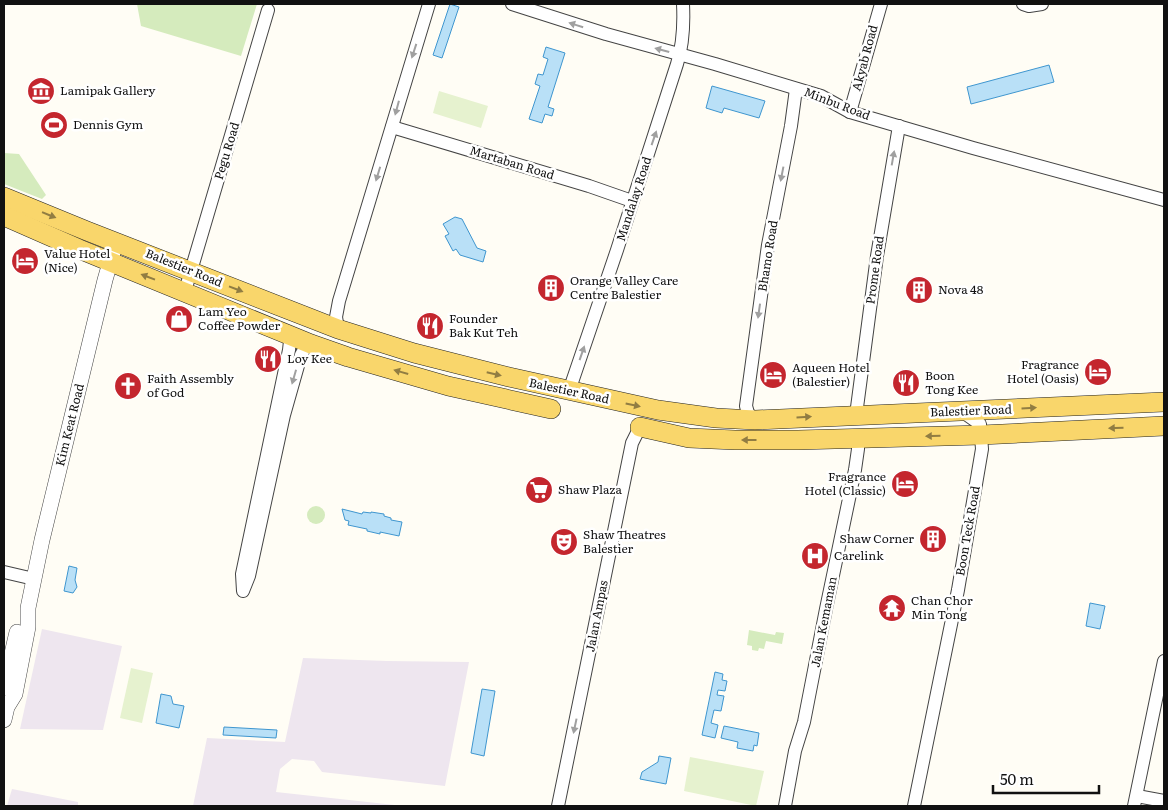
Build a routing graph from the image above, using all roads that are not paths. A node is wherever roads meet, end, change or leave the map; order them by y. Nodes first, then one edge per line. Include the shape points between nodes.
1 (429, 4) edge
2 (512, 4) edge
3 (683, 4) edge
4 (881, 4) edge
5 (1023, 4) edge
6 (1042, 4) edge
7 (268, 10) dead end
8 (680, 54) junction
9 (796, 89) junction
10 (850, 112) junction
11 (899, 126) junction
12 (392, 127) junction
13 (4, 197) edge
14 (632, 200) junction
15 (1164, 200) edge
16 (4, 216) edge
17 (116, 242) junction
18 (110, 262) junction
19 (191, 271) junction
20 (185, 291) junction
21 (338, 329) junction
22 (288, 334) junction
23 (311, 344) junction
24 (569, 391) junction
25 (1164, 402) edge
26 (551, 409) dead end
27 (963, 412) junction
28 (856, 415) junction
29 (755, 420) junction
30 (1164, 426) edge
31 (640, 428) joint
32 (982, 435) junction
33 (858, 437) junction
34 (4, 572) edge
35 (34, 578) junction
36 (28, 608) junction
37 (1164, 662) edge
38 (4, 688) edge
39 (5, 707) edge
40 (1136, 801) edge
41 (1164, 801) edge
42 (558, 806) edge
43 (785, 806) edge
44 (914, 806) edge

1 -> 12 street
8 -> 2 street, Minbu Road
3 - 8 street, Mandalay Road
4 - 10 street, Akyab Road
5 - 6 street
7 - 19 street, Pegu Road
8 - 9 street, Minbu Road
14 -> 8 street, Mandalay Road
9 - 10 street, Minbu Road via 821,96
9 -> 29 street, Bhamo Road via 768,245 747,397 748,413
10 - 11 street, Minbu Road
11 - 15 street, Minbu Road
28 -> 11 street, Prome Road via 876,256
12 - 14 street, Martaban Road
12 -> 21 street via 338,306
13 -> 17 main road, Balestier Road
24 -> 14 street, Mandalay Road
16 - 18 main road, Balestier Road
17 - 18 street, Kim Keat Road
17 - 19 main road, Balestier Road
20 -> 18 main road, Balestier Road
18 - 35 street, Kim Keat Road
19 - 20 street, Pegu Road
19 -> 21 main road, Balestier Road
20 - 22 main road, Balestier Road
21 -> 24 main road, Balestier Road via 446,363
22 - 23 main road, Balestier Road
23 -> 22 street via 301,355 284,414 243,591 242,574 290,350
26 -> 23 main road, Balestier Road via 448,386
24 -> 29 main road, Balestier Road via 658,410
27 -> 25 main road, Balestier Road
27 - 28 main road, Balestier Road
27 - 32 street via 980,424
29 -> 28 main road, Balestier Road
30 -> 32 main road, Balestier Road
33 -> 31 main road, Balestier Road via 735,440 689,438
31 -> 42 street, Jalan Ampas via 629,456
32 -> 33 main road, Balestier Road
32 - 44 street, Boon Teck Road via 958,590
33 - 43 street, Jalan Kemaman via 855,470
34 - 35 street
35 - 36 street, Kim Keat Road
36 - 38 street, Kim Keat Road via 19,625
36 - 39 street, Kim Keat Road via 28,627 15,694
37 - 40 street
40 - 41 street

